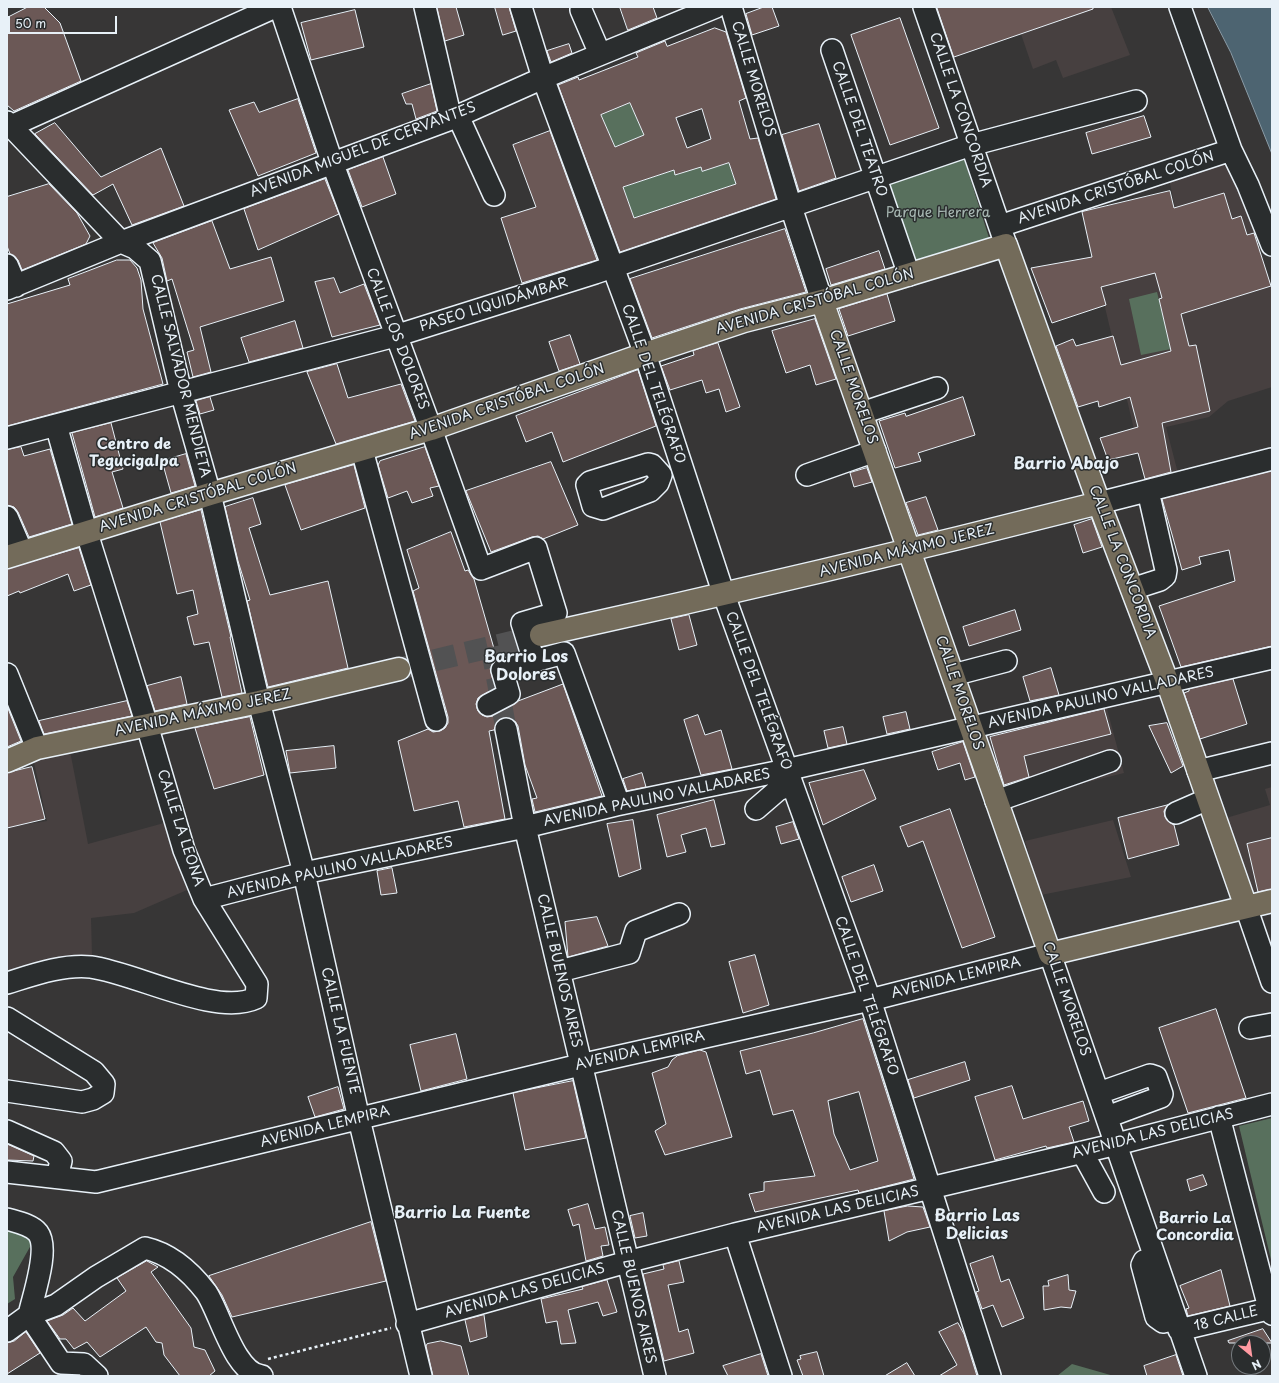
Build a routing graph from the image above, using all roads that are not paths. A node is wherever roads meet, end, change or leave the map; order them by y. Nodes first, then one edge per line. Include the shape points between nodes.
1 (275, 7) edge
2 (280, 7) edge
3 (425, 7) edge
4 (521, 7) edge
5 (716, 7) edge
6 (731, 7) edge
7 (924, 7) edge
8 (1180, 7) edge
9 (582, 10) dead end
10 (832, 50) dead end
11 (600, 54) junction
12 (543, 78) junction
13 (1136, 101) dead end
14 (454, 117) junction
15 (9, 124) edge
16 (972, 145) junction
17 (1231, 150) junction
18 (332, 162) junction
19 (877, 178) junction
20 (494, 194) dead end
21 (791, 207) junction
22 (1003, 235) junction
23 (121, 242) junction
24 (1272, 245) edge
25 (7, 265) edge
26 (613, 267) junction
27 (910, 275) junction
28 (11, 288) edge
29 (822, 301) junction
30 (395, 336) junction
31 (645, 354) junction
32 (937, 388) dead end
33 (180, 392) junction
34 (862, 413) junction
35 (56, 425) junction
36 (431, 429) junction
37 (7, 438) edge
38 (362, 450) junction
39 (875, 451) junction
40 (1272, 459) edge
41 (682, 470) junction
42 (661, 475) dead end
43 (806, 475) dead end
44 (1148, 491) junction
45 (210, 494) junction
46 (1099, 503) junction
47 (7, 517) edge
48 (86, 532) junction
49 (911, 551) junction
50 (14, 555) edge
51 (1132, 589) junction
52 (724, 595) junction
53 (541, 634) tunnel mouth
54 (1272, 658) edge
55 (534, 661) junction
56 (1006, 661) dead end
57 (399, 669) tunnel mouth
58 (7, 674) edge
59 (953, 675) junction
60 (1167, 681) junction
61 (259, 702) junction
62 (488, 705) dead end
63 (436, 720) dead end
64 (148, 725) junction
65 (971, 728) junction
66 (506, 729) tunnel mouth
67 (38, 748) junction
68 (1272, 753) edge
69 (7, 760) edge
70 (1110, 761) dead end
71 (1198, 772) junction
72 (789, 777) junction
73 (1208, 799) junction
74 (996, 801) junction
75 (619, 804) junction
76 (756, 809) dead end
77 (1176, 813) dead end
78 (525, 827) junction
79 (304, 873) junction
80 (204, 899) junction
81 (1272, 901) edge
82 (1246, 907) junction
83 (679, 914) dead end
84 (1050, 954) junction
85 (560, 971) junction
86 (1272, 982) edge
87 (7, 983) edge
88 (870, 1000) junction
89 (7, 1018) edge
90 (1272, 1024) edge
91 (1250, 1028) dead end
92 (580, 1065) junction
93 (7, 1091) edge
94 (1099, 1093) junction
95 (1272, 1104) edge
96 (1107, 1117) junction
97 (1219, 1118) junction
98 (359, 1119) junction
99 (7, 1131) edge
100 (1117, 1144) junction
101 (1082, 1152) junction
102 (7, 1172) edge
103 (57, 1177) junction
104 (929, 1188) junction
105 (1104, 1192) dead end
106 (7, 1219) edge
107 (735, 1234) junction
108 (627, 1262) junction
109 (1271, 1310) edge
110 (29, 1315) junction
111 (407, 1324) junction
112 (1177, 1325) junction
113 (7, 1331) edge
114 (97, 1376) edge
115 (262, 1376) edge
116 (421, 1376) edge
117 (655, 1376) edge
118 (782, 1376) edge
119 (990, 1376) edge
120 (1196, 1376) edge

1 - 15 street
2 - 18 street, CALLE LOS DOLORES
3 - 14 street
4 - 12 street, CALLE DEL TELÉGRAFO
5 - 11 street, AVENIDA MIGUEL DE CERVANTES
6 - 21 street, CALLE MORELOS
7 - 16 street, CALLE LA CONCORDIA
8 - 17 street
9 - 11 street
10 - 19 street, CALLE DEL TEATRO
11 - 12 street, AVENIDA MIGUEL DE CERVANTES
12 - 14 street, AVENIDA MIGUEL DE CERVANTES
12 - 26 street, CALLE DEL TELÉGRAFO
13 - 16 street, PASEO LIQUIDÁMBAR
14 - 18 street, AVENIDA MIGUEL DE CERVANTES
14 - 20 street
15 - 23 street, CALLE SALVADOR MENDIETA
16 - 19 street, PASEO LIQUIDÁMBAR
16 - 22 street, CALLE LA CONCORDIA
17 - 22 street, AVENIDA CRISTÓBAL COLÓN
17 - 24 street
18 - 23 street, AVENIDA MIGUEL DE CERVANTES
18 - 30 street, CALLE LOS DOLORES
19 - 21 street, PASEO LIQUIDÁMBAR
19 - 27 street, CALLE DEL TEATRO
21 - 26 street, PASEO LIQUIDÁMBAR
21 - 29 street, CALLE MORELOS
22 - 27 main road, AVENIDA CRISTÓBAL COLÓN
22 - 46 main road, CALLE LA CONCORDIA
23 - 28 street, AVENIDA MIGUEL DE CERVANTES
23 - 33 street, CALLE SALVADOR MENDIETA via 135,248 150,261
25 - 28 street
26 - 30 street, PASEO LIQUIDÁMBAR
26 - 31 street, CALLE DEL TELÉGRAFO
27 - 29 main road, AVENIDA CRISTÓBAL COLÓN
29 - 31 main road, AVENIDA CRISTÓBAL COLÓN via 744,321
29 - 34 main road, CALLE MORELOS
30 - 33 street, PASEO LIQUIDÁMBAR
30 - 36 street, CALLE LOS DOLORES
31 - 36 main road, AVENIDA CRISTÓBAL COLÓN
31 - 41 street, CALLE DEL TELÉGRAFO
32 - 34 street
33 - 35 street, PASEO LIQUIDÁMBAR
33 - 45 street, CALLE SALVADOR MENDIETA
34 - 39 main road, CALLE MORELOS
35 - 37 street, PASEO LIQUIDÁMBAR
35 - 48 street, CALLE LA LEONA
36 - 38 main road, AVENIDA CRISTÓBAL COLÓN
36 - 55 street, CALLE LOS DOLORES via 481,569 536,548 556,613 522,623
38 - 45 main road, AVENIDA CRISTÓBAL COLÓN
38 - 63 street
39 - 43 street
39 - 49 main road, CALLE MORELOS
40 - 44 street, AVENIDA MÁXIMO JEREZ
41 - 42 street
41 - 52 street, CALLE DEL TELÉGRAFO
44 - 46 street, AVENIDA MÁXIMO JEREZ
44 - 51 street via 1166,570 1165,576 1160,580
45 - 48 main road, AVENIDA CRISTÓBAL COLÓN
45 - 61 street, CALLE SALVADOR MENDIETA
46 - 49 main road, AVENIDA MÁXIMO JEREZ
46 - 51 main road, CALLE LA CONCORDIA
47 - 50 street
48 - 50 main road, AVENIDA CRISTÓBAL COLÓN
48 - 64 street, CALLE LA LEONA
49 - 52 main road, AVENIDA MÁXIMO JEREZ
49 - 59 main road, CALLE MORELOS
51 - 60 main road, CALLE LA CONCORDIA
52 - 53 main road, AVENIDA MÁXIMO JEREZ
52 - 72 street, CALLE DEL TELÉGRAFO
54 - 60 street, AVENIDA PAULINO VALLADARES
55 - 62 street via 502,670 509,694
55 - 75 street via 564,653
56 - 59 street
57 - 61 main road, AVENIDA MÁXIMO JEREZ
58 - 67 street
59 - 65 main road, CALLE MORELOS
60 - 65 street, AVENIDA PAULINO VALLADARES
60 - 71 main road, CALLE LA CONCORDIA
61 - 64 main road, AVENIDA MÁXIMO JEREZ
61 - 79 street, CALLE SALVADOR MENDIETA
64 - 67 main road, AVENIDA MÁXIMO JEREZ
64 - 80 street, CALLE LA LEONA via 184,850
65 - 72 street, AVENIDA PAULINO VALLADARES
65 - 74 main road, CALLE MORELOS
66 - 78 street, CALLE BUENOS AIRES
67 - 69 main road, AVENIDA MÁXIMO JEREZ
68 - 71 street
70 - 74 street
71 - 73 main road, CALLE LA CONCORDIA
72 - 75 street, AVENIDA PAULINO VALLADARES
72 - 76 street
72 - 88 street, CALLE DEL TELÉGRAFO
73 - 77 street
73 - 82 main road, CALLE LA CONCORDIA
74 - 84 main road, CALLE MORELOS
75 - 78 street, AVENIDA PAULINO VALLADARES
78 - 79 street, AVENIDA PAULINO VALLADARES
78 - 85 street, CALLE BUENOS AIRES
79 - 80 street, AVENIDA PAULINO VALLADARES
79 - 98 street, CALLE LA FUENTE
80 - 87 street, CALLE LA LEONA via 257,984 256,998 246,1003 220,1003 114,971 88,967 57,969
81 - 82 main road, AVENIDA LEMPIRA
82 - 84 main road, AVENIDA LEMPIRA
82 - 86 street, CALLE LA CONCORDIA
83 - 85 street via 636,931 628,953
84 - 88 street, AVENIDA LEMPIRA
84 - 94 street, CALLE MORELOS
85 - 92 street, CALLE BUENOS AIRES
88 - 92 street, AVENIDA LEMPIRA
88 - 104 street, CALLE DEL TELÉGRAFO
89 - 93 street via 94,1072 104,1084 103,1093 82,1102
90 - 91 street
92 - 98 street, AVENIDA LEMPIRA
92 - 108 street, CALLE BUENOS AIRES
94 - 96 street, CALLE MORELOS
94 - 96 street via 1150,1075 1156,1078 1162,1094 1161,1097
95 - 97 street, AVENIDA LAS DELICIAS
96 - 100 street, CALLE MORELOS
97 - 100 street, AVENIDA LAS DELICIAS
97 - 109 street
98 - 103 street, AVENIDA LEMPIRA via 96,1182
98 - 111 street, CALLE LA FUENTE
99 - 103 street via 54,1152 61,1161
100 - 101 street, AVENIDA LAS DELICIAS
100 - 112 street, CALLE MORELOS
101 - 104 street, AVENIDA LAS DELICIAS
101 - 105 street
102 - 103 street, AVENIDA LEMPIRA
104 - 107 street, AVENIDA LAS DELICIAS
104 - 119 street, CALLE DEL TELÉGRAFO
106 - 110 street via 38,1231 42,1240 42,1258
107 - 108 street, AVENIDA LAS DELICIAS
107 - 118 street
108 - 111 street, AVENIDA LAS DELICIAS
108 - 117 street, CALLE BUENOS AIRES
109 - 112 street, 18 CALLE
110 - 113 street
110 - 114 street via 61,1363 84,1364
110 - 115 street via 56,1305 96,1277 145,1248 158,1251 185,1267 206,1292 217,1311 223,1329 244,1365 258,1376
111 - 116 street, CALLE LA FUENTE
112 - 120 street, CALLE MORELOS

